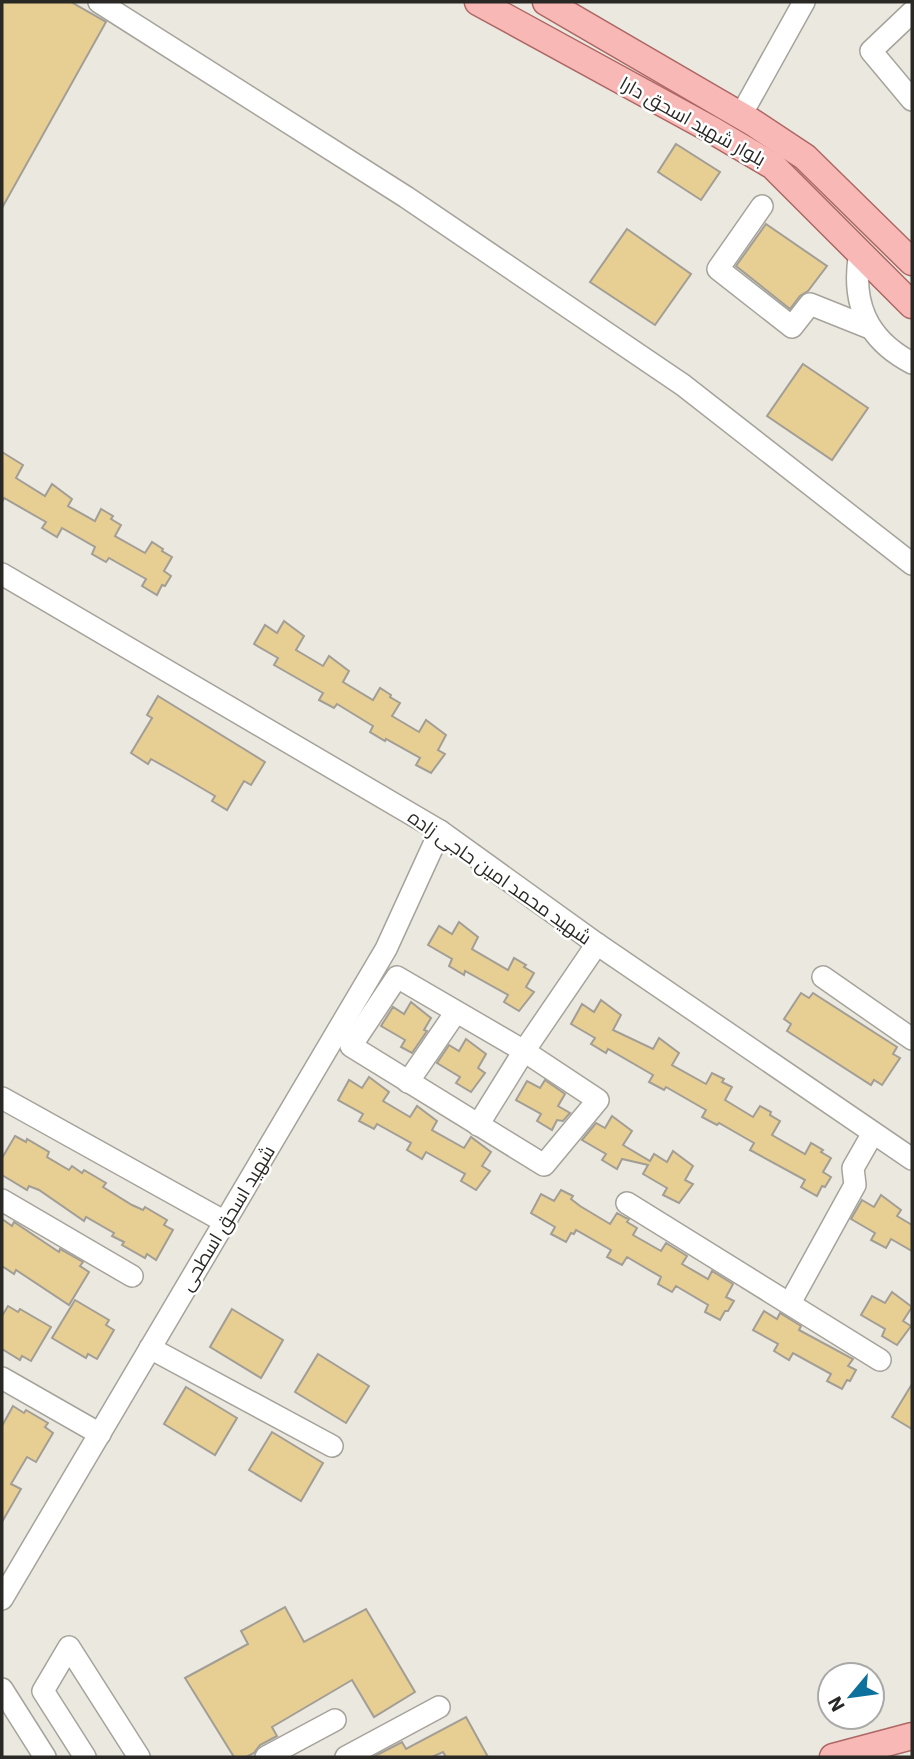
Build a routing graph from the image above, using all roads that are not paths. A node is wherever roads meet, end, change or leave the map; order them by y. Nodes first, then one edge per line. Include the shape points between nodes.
1 (99, 2) edge
2 (478, 2) edge
3 (546, 2) edge
4 (804, 2) edge
5 (912, 12) edge
6 (912, 100) edge
7 (741, 116) junction
8 (762, 206) dead end
9 (860, 252) junction
10 (912, 262) edge
11 (909, 295) edge
12 (870, 328) junction
13 (912, 363) edge
14 (912, 564) edge
15 (2, 574) edge
16 (440, 831) junction
17 (597, 944) junction
18 (823, 978) dead end
19 (456, 1012) junction
20 (912, 1038) edge
21 (524, 1051) junction
22 (408, 1082) junction
23 (2, 1098) edge
24 (478, 1125) junction
25 (873, 1133) junction
26 (912, 1159) edge
27 (2, 1200) edge
28 (627, 1203) dead end
29 (225, 1222) junction
30 (132, 1276) dead end
31 (790, 1303) junction
32 (150, 1348) junction
33 (880, 1360) dead end
34 (2, 1378) edge
35 (100, 1434) junction
36 (332, 1446) dead end
37 (2, 1600) edge
38 (2, 1689) edge
39 (439, 1707) dead end
40 (335, 1720) dead end
41 (912, 1736) edge
42 (45, 1757) edge
43 (85, 1757) edge
44 (139, 1757) edge
45 (266, 1757) edge
46 (346, 1757) edge
47 (833, 1757) edge

1 - 14 street via 406,197 683,385
2 - 9 main road, بلوار شهید اسحق دارا via 773,166
3 - 7 main road, بلوار شهید اسحق دارا
4 - 7 street
5 - 6 street via 872,51
7 - 10 main road, بلوار شهید اسحق دارا via 805,157
8 - 12 street via 718,269 792,327 810,304
9 - 11 main road, بلوار شهید اسحق دارا
9 - 12 street via 857,291
12 - 13 street via 882,343
15 - 16 street, شهید محمد امین حاجی زاده
16 - 17 street, شهید محمد امین حاجی زاده
16 - 29 street, شهید اسحق اسطحی via 386,949
17 - 21 street
17 - 25 street, شهید محمد امین حاجی زاده
18 - 20 street
19 - 21 street
19 - 22 street
19 - 22 street via 397,977 351,1046
21 - 24 street
21 - 24 street via 598,1100 544,1166
22 - 24 street
23 - 29 street
25 - 26 street, شهید محمد امین حاجی زاده
25 - 31 street via 853,1168 855,1185
27 - 30 street
28 - 31 street
29 - 32 street, شهید اسحق اسطحی
31 - 33 street
32 - 35 street, شهید اسحق اسطحی
32 - 36 street
34 - 35 street
35 - 37 street, شهید اسحق اسطحی
38 - 42 street
39 - 46 street
40 - 45 street
41 - 47 main road
43 - 44 street via 43,1691 69,1647

